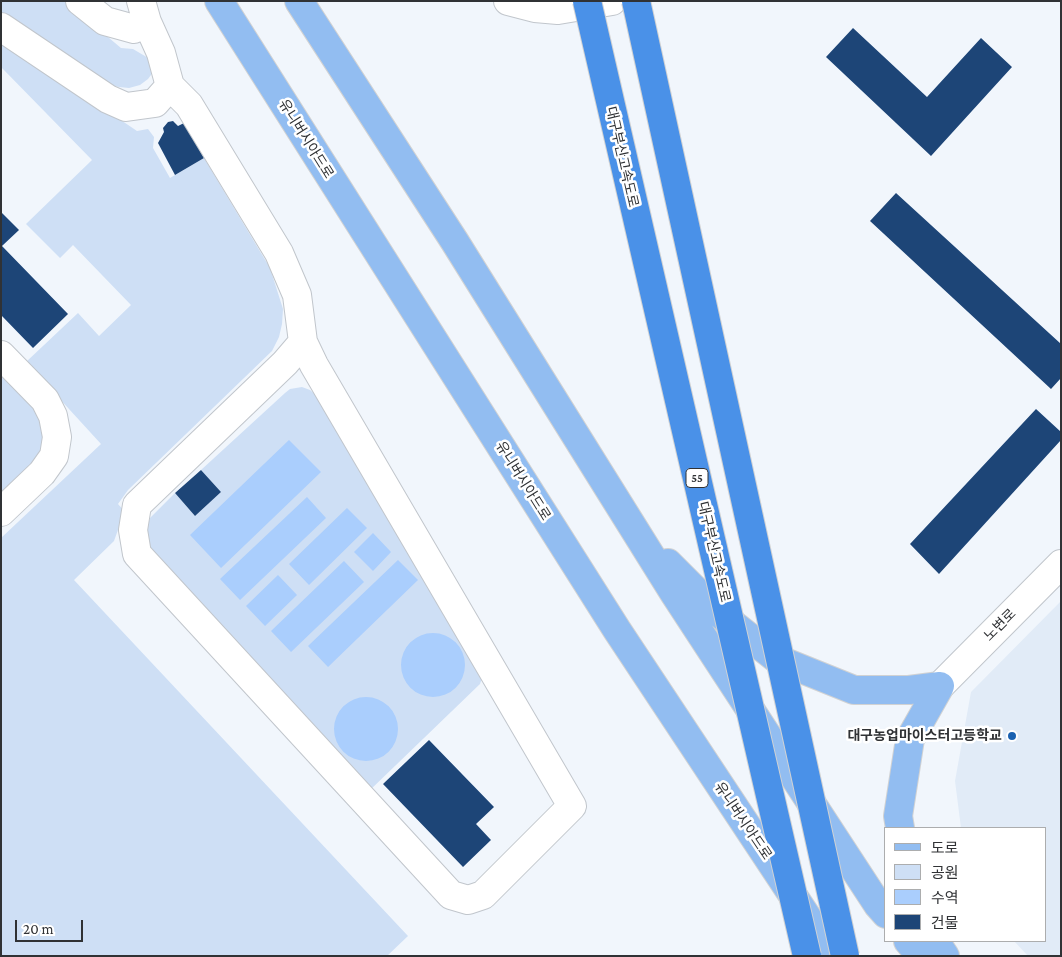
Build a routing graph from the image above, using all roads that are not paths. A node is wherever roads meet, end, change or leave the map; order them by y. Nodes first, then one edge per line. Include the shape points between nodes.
1 (80, 1) edge
2 (219, 1) edge
3 (300, 1) edge
4 (508, 1) edge
5 (587, 1) edge
6 (612, 1) edge
7 (636, 1) edge
8 (144, 12) edge
9 (1, 27) edge
10 (170, 86) junction
11 (303, 342) junction
12 (1, 355) edge
13 (1, 512) edge
14 (634, 529) junction
15 (1061, 564) edge
16 (940, 686) junction
17 (900, 827) edge
18 (884, 912) edge
19 (909, 942) edge
20 (936, 942) edge
21 (807, 956) edge
22 (834, 956) edge
23 (845, 956) edge
24 (921, 956) edge
25 (945, 956) edge

1 - 8 street via 106,21 134,28
2 - 22 main road, 유니버시아드로 via 617,630
3 - 14 main road via 456,242
4 - 6 street via 558,10
5 - 21 highway, 대구부산고속도로 / 55, bridge
7 - 23 highway, bridge
8 - 10 street
9 - 10 street via 108,99 126,107 155,102
10 - 11 street via 189,105 279,253 297,295
11 - 11 street via 137,505 133,530 137,554 451,894 468,900 483,895 572,806
12 - 13 street via 44,400 53,416 57,437 54,456 42,473
14 - 16 main road via 715,610 777,659 854,690 910,690
14 - 18 main road
15 - 16 street, 노변로
16 - 17 main road via 910,739 898,816
19 - 24 main road
20 - 25 main road

